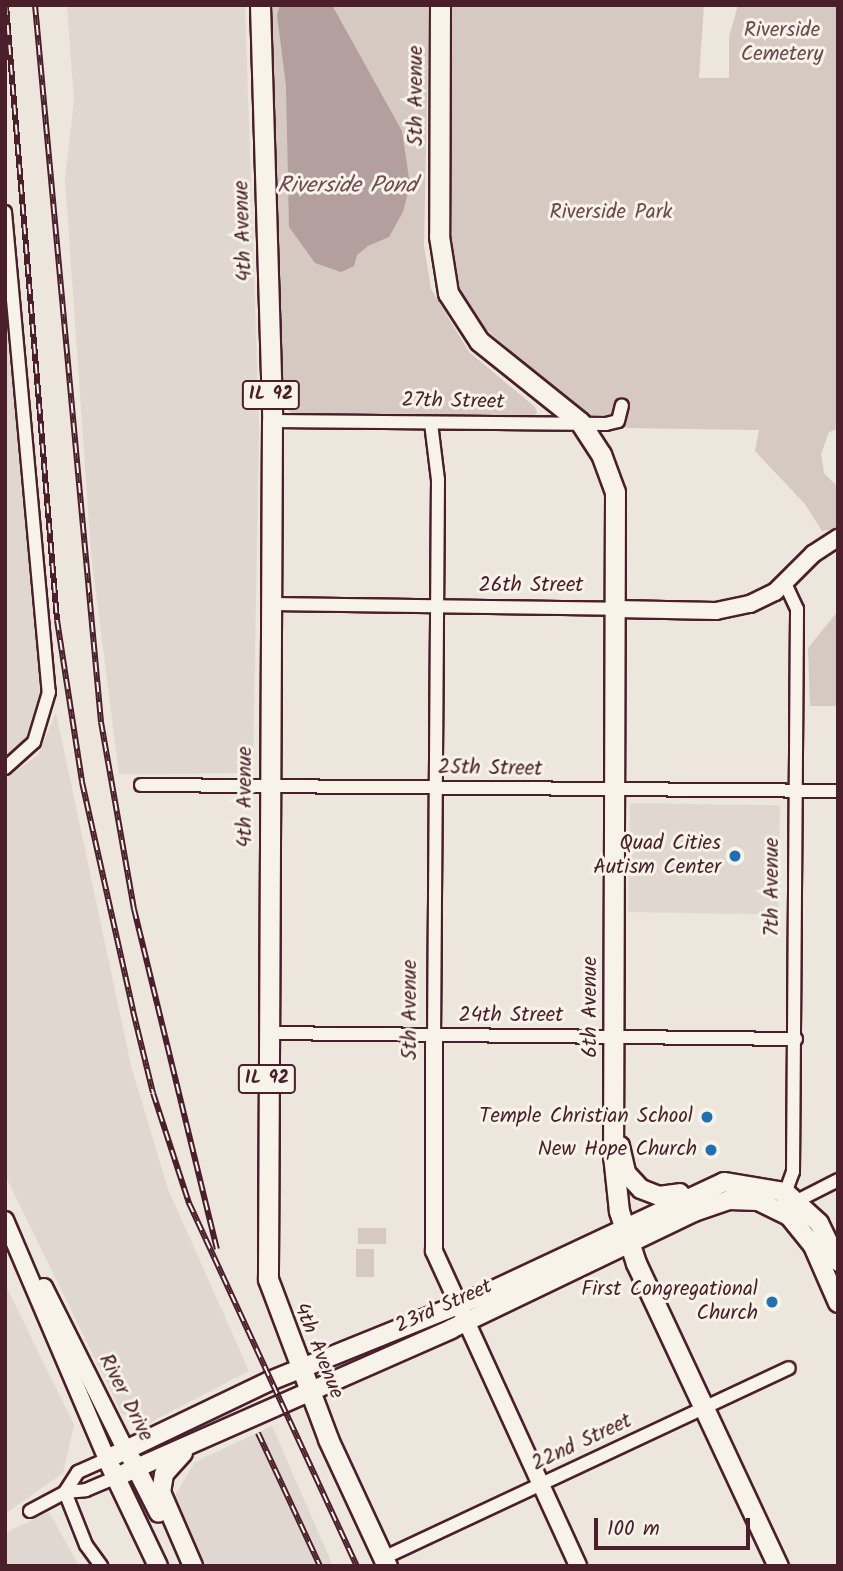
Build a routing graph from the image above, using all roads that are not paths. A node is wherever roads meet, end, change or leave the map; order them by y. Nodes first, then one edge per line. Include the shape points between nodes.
1 (260, 5) edge
2 (440, 5) edge
3 (5, 212) edge
4 (622, 405) dead end
5 (272, 421) junction
6 (580, 422) junction
7 (431, 423) junction
8 (838, 538) edge
9 (785, 583) junction
10 (271, 604) junction
11 (436, 606) junction
12 (616, 609) junction
13 (5, 768) edge
14 (141, 785) dead end
15 (269, 785) junction
16 (436, 787) junction
17 (616, 789) junction
18 (796, 791) junction
19 (838, 791) edge
20 (268, 1033) junction
21 (434, 1035) junction
22 (614, 1037) junction
23 (796, 1039) junction
24 (614, 1099) junction
25 (838, 1180) edge
26 (724, 1182) junction
27 (787, 1201) junction
28 (5, 1220) edge
29 (627, 1235) junction
30 (21, 1253) junction
31 (838, 1262) edge
32 (838, 1303) edge
33 (457, 1305) junction
34 (466, 1322) junction
35 (302, 1367) junction
36 (789, 1368) dead end
37 (311, 1390) junction
38 (703, 1408) junction
39 (207, 1438) junction
40 (127, 1451) junction
41 (107, 1458) junction
42 (136, 1468) junction
43 (116, 1477) junction
44 (540, 1484) junction
45 (65, 1492) junction
46 (30, 1511) dead end
47 (390, 1560) edge
48 (101, 1566) edge
49 (158, 1566) edge
50 (186, 1566) edge
51 (193, 1566) edge
52 (578, 1566) edge
53 (778, 1566) edge

1 - 5 main road, 4th Avenue / IL 92
2 - 6 main road, 5th Avenue via 439,236 449,293 479,341
3 - 13 street via 48,692 34,742
4 - 6 street, 27th Street via 613,423
5 - 7 street, 27th Street
5 - 10 main road, 4th Avenue / IL 92
6 - 7 street, 27th Street
6 - 12 main road, 6th Avenue via 601,454 615,492
7 - 11 street, 5th Avenue via 437,453
8 - 9 street via 818,549
9 - 12 street, 26th Street via 758,601 734,608
9 - 18 street, 7th Avenue via 797,609
10 - 11 street, 26th Street
10 - 15 main road, 4th Avenue / IL 92
11 - 12 street, 26th Street
11 - 16 street, 5th Avenue
12 - 17 main road, 6th Avenue
14 - 15 street, 25th Street
15 - 16 street, 25th Street
15 - 20 main road, 4th Avenue / IL 92
16 - 17 street, 25th Street
16 - 21 street, 5th Avenue
17 - 18 street, 25th Street
17 - 22 main road, 6th Avenue
18 - 19 street, 25th Street
18 - 23 street, 7th Avenue
20 - 21 street, 24th Street
20 - 35 main road, 4th Avenue / IL 92 via 268,1279
21 - 22 street, 24th Street
21 - 33 street, 5th Avenue via 433,1245
22 - 23 street, 24th Street
22 - 24 main road, 6th Avenue
23 - 27 street, 7th Avenue via 793,1172
24 - 26 main road via 622,1162 641,1189 659,1196
24 - 29 main road, 6th Avenue via 614,1174
25 - 27 street
26 - 27 main road
26 - 29 main road, 23rd Street
27 - 29 main road, 23rd Street via 729,1200
27 - 31 main road via 819,1223
27 - 32 main road
28 - 30 street, River Drive
29 - 33 main road, 23rd Street
29 - 34 main road, 23rd Street
29 - 38 main road, 6th Avenue
30 - 40 street, River Drive via 39,1278
30 - 41 street, River Drive via 59,1355
33 - 34 street, 5th Avenue
33 - 35 main road, 23rd Street
34 - 37 main road, 23rd Street
34 - 44 street, 5th Avenue
35 - 37 main road, 4th Avenue / IL 92
35 - 40 main road, 23rd Street
36 - 38 street, 22nd Street
37 - 39 main road, 23rd Street
37 - 47 main road, 4th Avenue / IL 92 via 336,1457
38 - 44 street, 22nd Street
38 - 53 main road, 6th Avenue
39 - 42 main road, 23rd Street
39 - 51 main road via 181,1454 162,1481 163,1498
40 - 41 main road, 23rd Street
40 - 42 main road, River Drive
41 - 43 main road, River Drive
41 - 45 street, 23rd Street via 78,1472
42 - 43 main road, 23rd Street
42 - 50 main road, River Drive
43 - 45 street, 23rd Street via 86,1490
43 - 49 main road, River Drive
44 - 47 street, 22nd Street
44 - 52 street, 5th Avenue
45 - 46 street, 23rd Street
45 - 48 street via 86,1545

